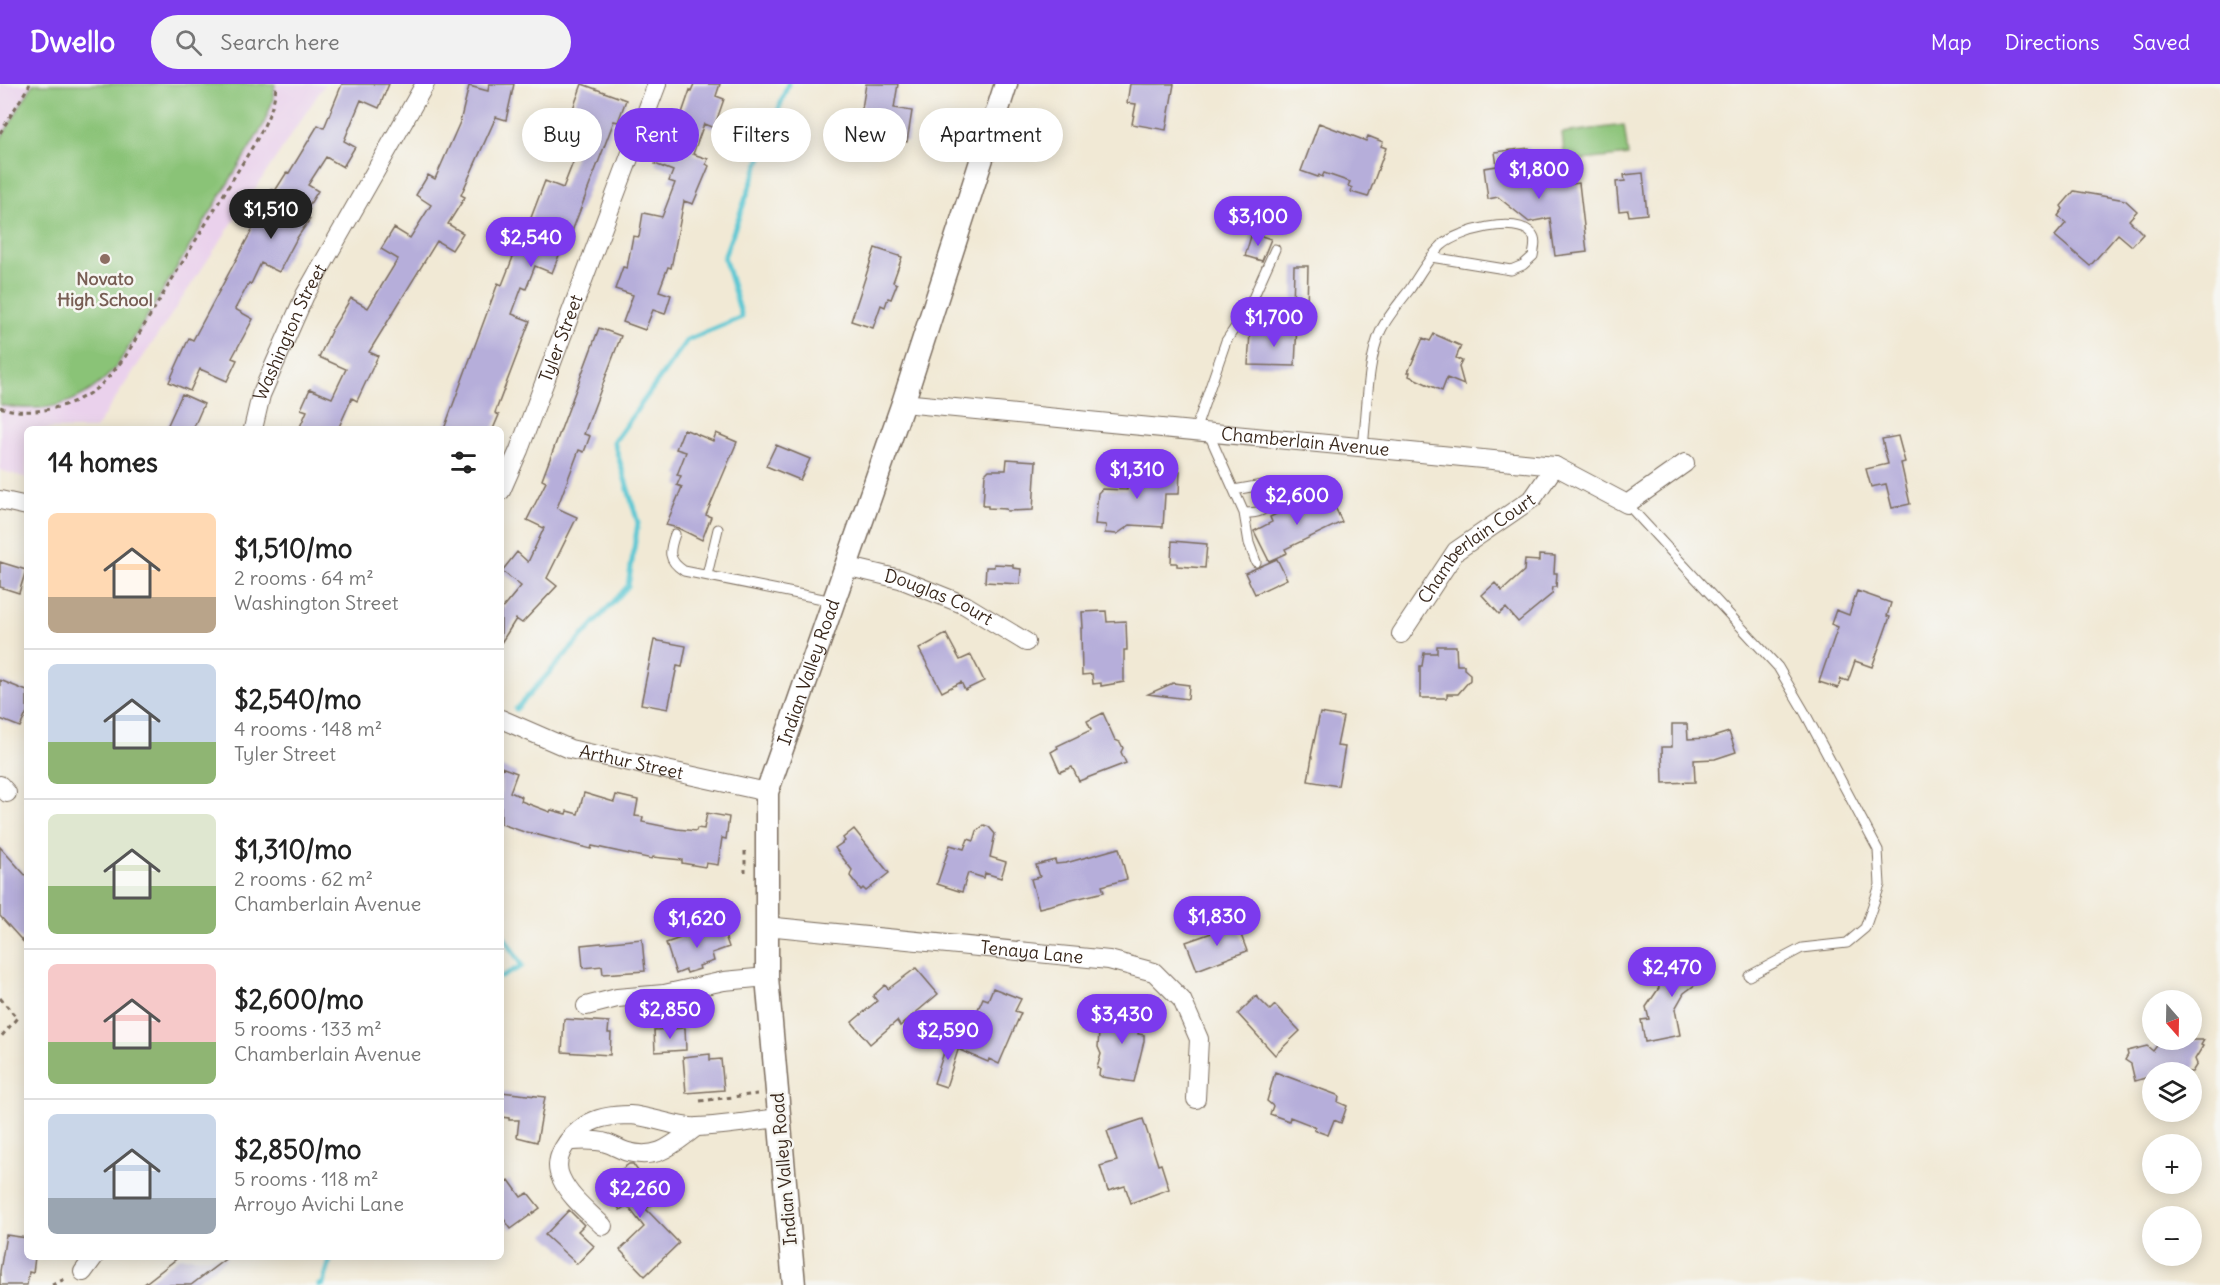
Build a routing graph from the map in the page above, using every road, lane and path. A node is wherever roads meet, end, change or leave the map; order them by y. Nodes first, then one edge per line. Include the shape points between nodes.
1 (30, 84) edge
2 (276, 84) edge
3 (425, 84) edge
4 (657, 84) edge
5 (1006, 84) edge
6 (0, 133) edge
7 (1275, 249) dead end
8 (1431, 257) junction
9 (903, 403) junction
10 (0, 407) edge
11 (254, 426) edge
12 (1202, 432) junction
13 (1363, 447) junction
14 (1685, 463) dead end
15 (1556, 466) junction
16 (504, 484) edge
17 (1234, 490) junction
18 (0, 500) edge
19 (1627, 504) junction
20 (24, 505) edge
21 (1244, 513) junction
22 (718, 529) dead end
23 (675, 534) dead end
24 (1256, 562) dead end
25 (845, 566) junction
26 (707, 575) junction
27 (832, 601) junction
28 (1401, 634) dead end
29 (1026, 642) dead end
30 (504, 720) edge
31 (767, 792) junction
32 (766, 926) junction
33 (1749, 976) dead end
34 (767, 977) junction
35 (0, 998) edge
36 (586, 1006) dead end
37 (0, 1038) edge
38 (757, 1094) dead end
39 (1196, 1099) dead end
40 (700, 1101) dead end
41 (779, 1118) junction
42 (694, 1128) junction
43 (569, 1142) junction
44 (603, 1226) dead end
45 (92, 1260) edge
46 (83, 1272) dead end
47 (794, 1285) edge

1 - 6 path
2 - 10 path via 270,115 256,141 111,374 95,389 57,407
3 - 11 street, Washington Street via 305,295 261,395
4 - 16 street, Tyler Street
5 - 9 street, Indian Valley Road
7 - 12 lane via 1249,307 1226,341
8 - 8 lane via 1451,238 1488,227 1521,227 1532,234 1535,242 1533,256 1511,270
8 - 13 lane via 1382,329 1372,351
9 - 12 street, Chamberlain Avenue
9 - 25 street, Indian Valley Road
12 - 13 street, Chamberlain Avenue
12 - 17 lane
13 - 15 street, Chamberlain Avenue
14 - 19 street
15 - 19 street, Chamberlain Avenue
15 - 28 street, Chamberlain Court via 1533,498 1456,551
17 - 21 lane
17 - 21 lane via 1262,485 1268,488 1270,502 1265,509
18 - 20 street
19 - 33 lane via 1778,667 1878,850 1880,885 1865,928 1847,943 1802,948
21 - 24 lane via 1248,543
22 - 26 lane
23 - 26 lane via 670,557 675,565 684,571
25 - 27 street, Indian Valley Road
25 - 29 street, Douglas Court via 900,579 965,605
26 - 27 lane
27 - 31 street, Indian Valley Road
30 - 31 street, Arthur Street via 570,749
31 - 32 street, Indian Valley Road
32 - 34 street, Indian Valley Road
32 - 39 street, Tenaya Lane via 1109,960 1154,972 1182,1000 1199,1039
34 - 36 street
34 - 41 street, Indian Valley Road
35 - 37 path via 17,1018
38 - 40 path
41 - 42 street
41 - 47 street, Indian Valley Road
42 - 43 street via 648,1116 614,1116 586,1125
42 - 43 street via 676,1144 647,1154 627,1152 597,1141
43 - 44 street via 558,1158 560,1176 571,1195
45 - 46 street

